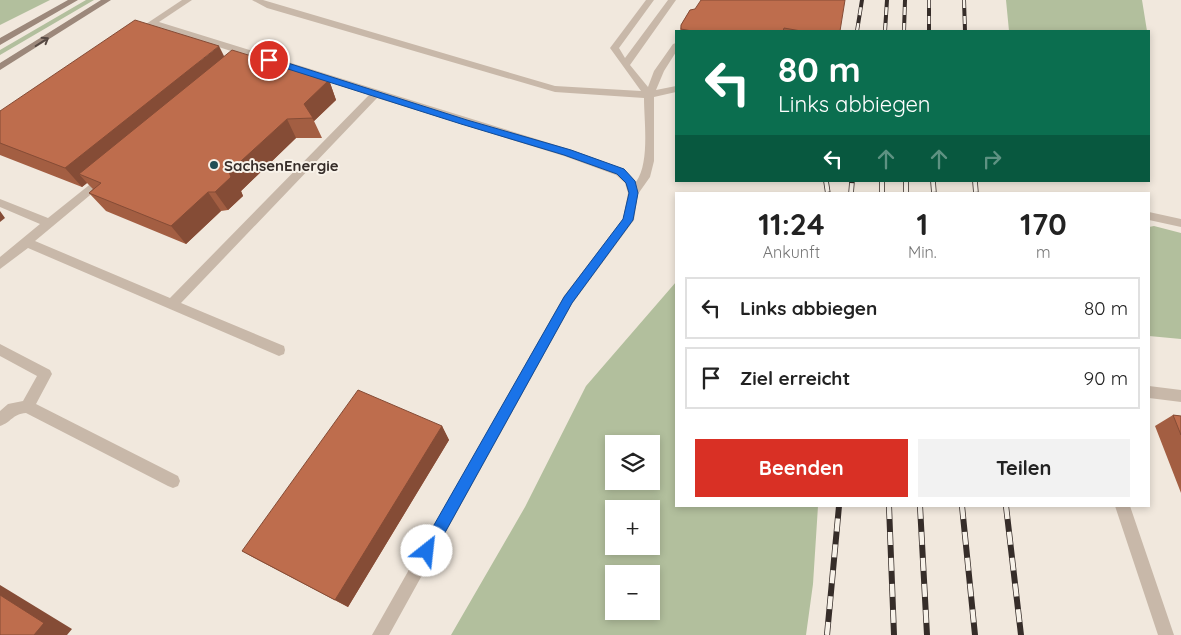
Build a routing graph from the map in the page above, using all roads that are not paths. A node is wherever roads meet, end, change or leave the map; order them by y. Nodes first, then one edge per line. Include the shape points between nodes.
1 (74, 0) edge
2 (107, 0) edge
3 (188, 0) edge
4 (256, 0) edge
5 (650, 0) edge
6 (672, 0) edge
7 (152, 23) junction
8 (128, 40) edge
9 (0, 42) edge
10 (675, 48) edge
11 (625, 65) junction
12 (0, 67) edge
13 (675, 89) edge
14 (375, 94) junction
15 (649, 95) junction
16 (109, 173) edge
17 (634, 193) junction
18 (0, 203) edge
19 (1150, 216) edge
20 (49, 223) junction
21 (1181, 223) edge
22 (26, 242) junction
23 (0, 264) edge
24 (172, 304) junction
25 (0, 350) edge
26 (279, 350) dead end
27 (1150, 392) edge
28 (1181, 396) edge
29 (27, 408) junction
30 (0, 420) edge
31 (173, 480) dead end
32 (1122, 507) edge
33 (380, 635) edge
34 (1166, 635) edge

1 - 9 main road
12 -> 2 main road
3 - 7 lane
4 - 15 lane via 555,89
5 - 11 lane via 614,48
6 - 11 lane
7 - 8 lane
7 - 14 lane via 248,58
10 - 15 lane
11 - 15 lane
13 - 15 lane
14 - 17 lane via 620,172 630,181
14 - 24 lane
15 - 17 lane via 649,161 645,177
16 - 20 lane
17 - 33 lane via 628,220 568,300
18 - 20 lane
19 - 21 lane
20 - 22 lane
22 - 23 lane
22 - 24 lane
24 - 26 lane
25 - 29 lane via 45,374
27 - 28 lane
29 - 30 lane via 13,408
29 - 31 lane
32 - 34 lane

